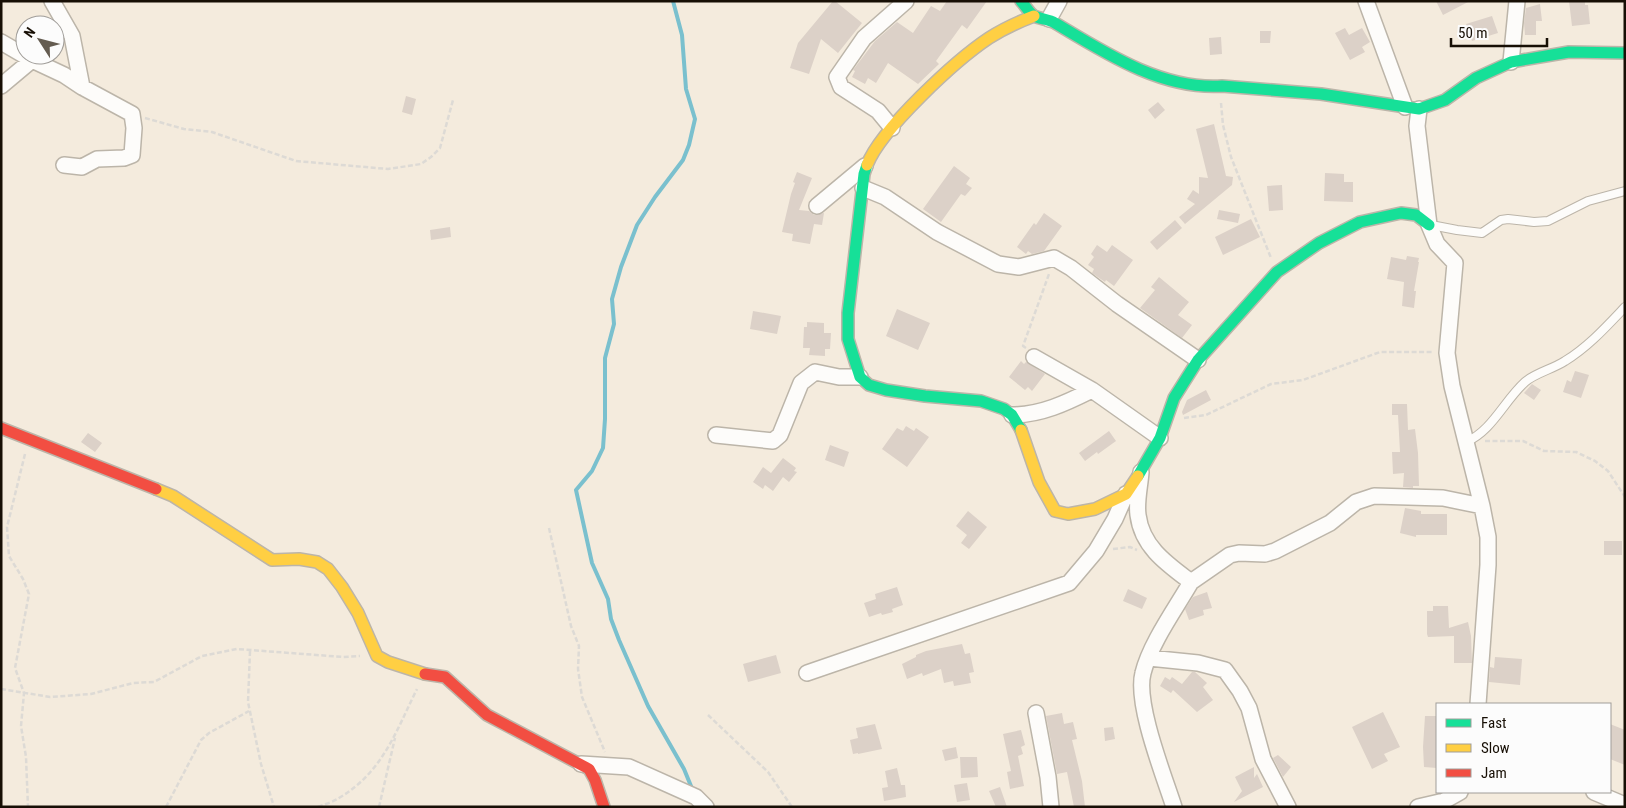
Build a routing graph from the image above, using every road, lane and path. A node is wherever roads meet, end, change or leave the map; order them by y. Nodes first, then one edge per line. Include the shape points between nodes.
1 (52, 1) edge
2 (906, 1) edge
3 (1021, 1) edge
4 (1059, 1) edge
5 (1366, 1) edge
6 (1517, 1) edge
7 (1034, 16) junction
8 (1049, 19) junction
9 (1, 42) edge
10 (15, 50) edge
11 (1625, 53) edge
12 (1510, 62) junction
13 (26, 65) edge
14 (43, 65) edge
15 (1, 86) edge
16 (1222, 86) junction
17 (82, 87) junction
18 (453, 100) dead end
19 (1412, 108) junction
20 (132, 114) junction
21 (892, 128) junction
22 (64, 165) dead end
23 (865, 166) junction
24 (863, 188) junction
25 (1625, 191) edge
26 (817, 206) dead end
27 (1429, 225) junction
28 (1054, 258) junction
29 (1277, 272) junction
30 (1625, 307) edge
31 (1447, 353) junction
32 (1034, 357) joint
33 (1198, 360) junction
34 (860, 377) junction
35 (1092, 390) junction
36 (1012, 415) junction
37 (1179, 419) dead end
38 (1, 428) edge
39 (716, 435) dead end
40 (29, 438) junction
41 (1160, 438) junction
42 (1470, 440) junction
43 (1141, 472) junction
44 (1126, 494) junction
45 (1625, 497) edge
46 (1482, 506) junction
47 (550, 528) dead end
48 (1096, 551) junction
49 (1162, 560) junction
50 (1191, 582) junction
51 (250, 651) junction
52 (377, 656) junction
53 (1149, 658) junction
54 (807, 672) dead end
55 (425, 674) junction
56 (1, 689) edge
57 (24, 693) junction
58 (1478, 703) edge
59 (249, 711) junction
60 (1036, 714) dead end
61 (708, 715) dead end
62 (396, 737) junction
63 (581, 764) junction
64 (611, 765) junction
65 (1458, 793) edge
66 (1596, 793) edge
67 (1442, 804) edge
68 (1625, 805) edge
69 (28, 807) edge
70 (166, 807) edge
71 (274, 807) edge
72 (318, 807) edge
73 (379, 807) edge
74 (604, 807) edge
75 (706, 807) edge
76 (792, 807) edge
77 (1051, 807) edge
78 (1174, 807) edge
79 (1288, 807) edge
80 (1418, 807) edge

1 - 17 street via 72,36
2 - 21 street via 864,38 837,77 841,87 878,111
3 - 7 street
4 - 8 street
5 - 19 street
6 - 12 street
7 - 8 street
7 - 21 street via 984,42 931,88
8 - 16 street via 1096,48 1145,72 1192,86
9 - 10 street
11 - 12 street via 1569,52
12 - 19 street via 1476,78 1445,100
13 - 15 street
14 - 17 street
16 - 19 street via 1321,94
16 - 29 path via 1222,125
17 - 20 street
18 - 20 path via 440,148 421,164 388,170 296,161 212,132 184,129
19 - 27 street
20 - 22 street via 132,155 97,159 82,167
21 - 23 street
23 - 24 street
23 - 26 street
24 - 28 street via 885,197 937,232 998,264 1019,267
24 - 34 street via 848,313 848,339
25 - 27 lane via 1588,201 1548,221 1501,220 1482,233
27 - 29 street via 1416,215 1401,213 1360,222 1319,243
27 - 31 street via 1438,244 1455,263
28 - 32 path via 1024,346
28 - 33 street
29 - 33 street
30 - 42 lane via 1596,339 1565,362 1526,381 1489,424
31 - 37 path via 1380,352 1303,380 1271,384 1206,415
31 - 42 street via 1452,386
32 - 35 street
33 - 41 street via 1174,398
34 - 36 street via 870,385 886,390 981,401
34 - 39 street via 815,372 801,383 780,435 772,441
35 - 36 street via 1030,415
35 - 41 street
36 - 44 street via 1025,440 1038,482 1055,511 1068,514 1095,508
38 - 40 street
40 - 52 street via 172,496 272,560 318,562 342,587 358,613
40 - 57 path via 7,527 9,556 28,594 15,668
41 - 43 street
42 - 45 path via 1523,441 1544,451 1576,452 1608,471
42 - 46 street
43 - 44 street
43 - 49 street via 1138,513 1142,533
44 - 48 street
46 - 50 street via 1443,498 1374,496 1356,502 1330,523 1275,551 1230,555
46 - 58 street via 1488,537 1488,566
47 - 64 path via 571,626 579,646 582,697
48 - 49 path via 1130,547
48 - 54 street via 1070,583
49 - 50 street
50 - 53 street
51 - 52 path
51 - 57 path via 237,649 202,656 154,682 133,683 91,694 50,697
51 - 59 path
52 - 55 street
53 - 78 street via 1142,674 1141,697
53 - 79 street via 1198,663 1225,670 1249,708 1263,759
55 - 62 path
55 - 63 street via 446,677 487,715
56 - 57 path
57 - 69 path via 21,726
59 - 70 path via 201,740
59 - 71 path
60 - 77 street
61 - 76 path via 768,772
62 - 72 path via 372,772 339,798
62 - 73 path
63 - 64 street
63 - 74 street via 589,769 595,780
64 - 75 street via 629,767 696,797
65 - 67 street
66 - 68 street
67 - 80 street

